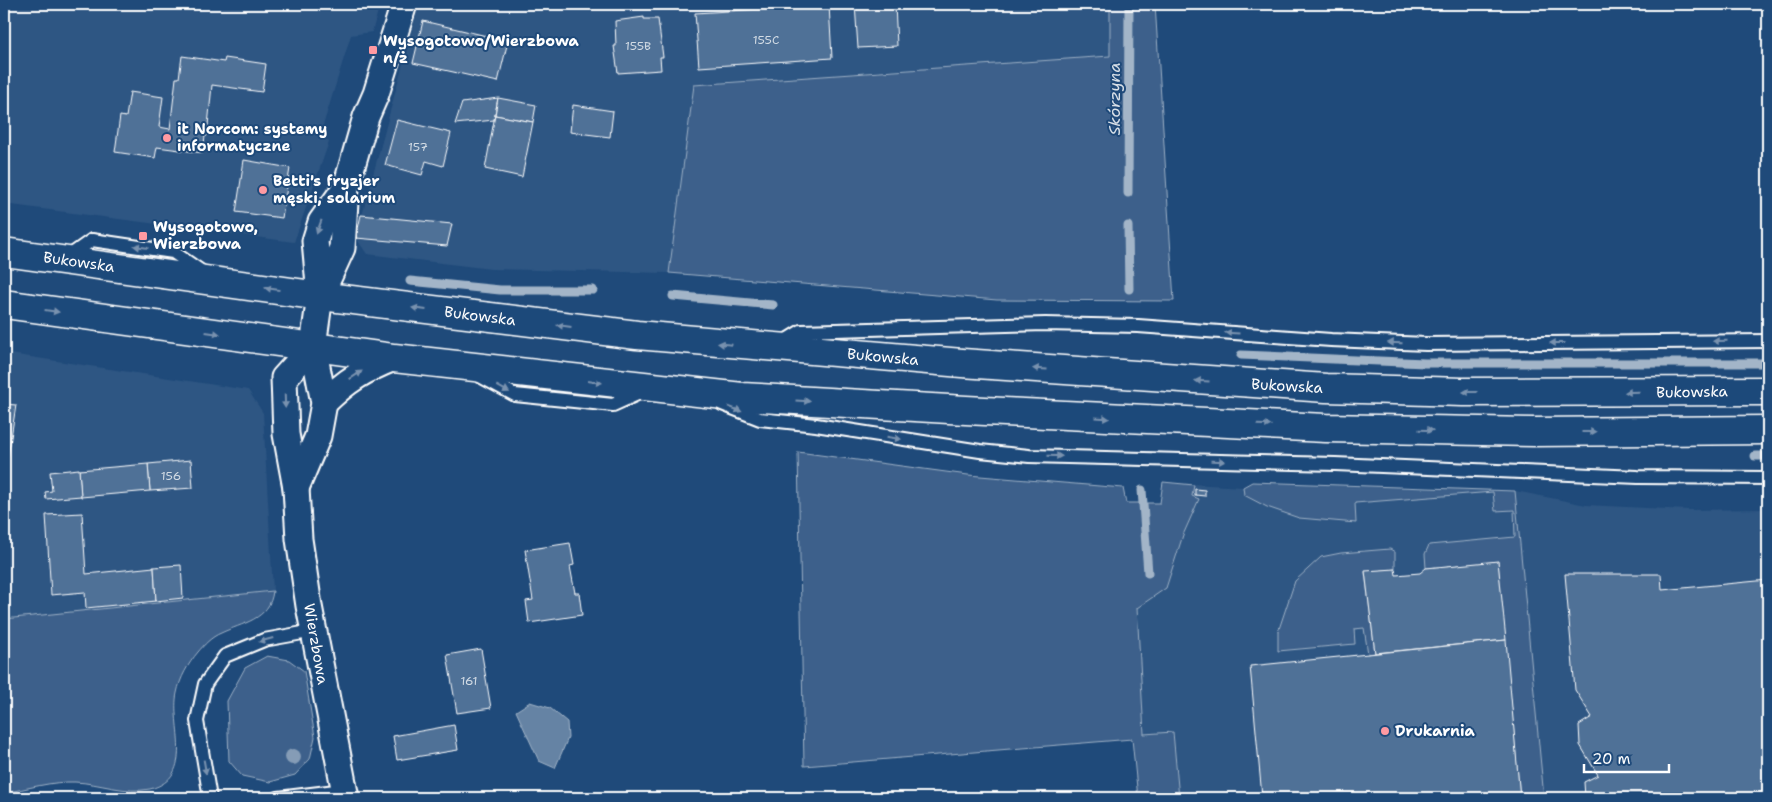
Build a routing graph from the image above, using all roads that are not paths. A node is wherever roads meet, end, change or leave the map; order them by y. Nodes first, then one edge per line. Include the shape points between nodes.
1 (404, 4) edge
2 (4, 252) edge
3 (320, 296) junction
4 (4, 304) edge
5 (1768, 341) edge
6 (313, 346) junction
7 (774, 348) junction
8 (394, 358) junction
9 (1768, 391) edge
10 (689, 392) junction
11 (324, 403) junction
12 (1768, 430) edge
13 (1768, 478) edge
14 (296, 488) junction
15 (314, 632) junction
16 (345, 794) edge
17 (210, 798) edge
18 (278, 798) edge

1 - 3 street, Wierzbowa via 346,187 321,222 314,241
3 -> 2 main road, Bukowska
3 - 6 street, Wierzbowa
7 -> 3 main road, Bukowska via 637,335
4 -> 6 main road
5 -> 7 lane via 1426,344 1138,326 1045,324 801,331
6 - 8 main road
6 - 11 street, Wierzbowa
6 -> 14 street, Wierzbowa via 284,378 286,434
9 -> 7 main road, Bukowska via 1463,392 1307,387
8 -> 10 main road
11 -> 8 street via 344,383 364,370
10 -> 12 main road via 898,407 1326,428 1534,432
10 -> 13 lane via 760,419 1029,456 1638,477
11 - 14 street, Wierzbowa via 318,436
14 - 15 street, Wierzbowa
15 - 16 street, Wierzbowa
15 -> 17 lane via 264,640 226,656 205,684 197,721
16 - 18 lane

